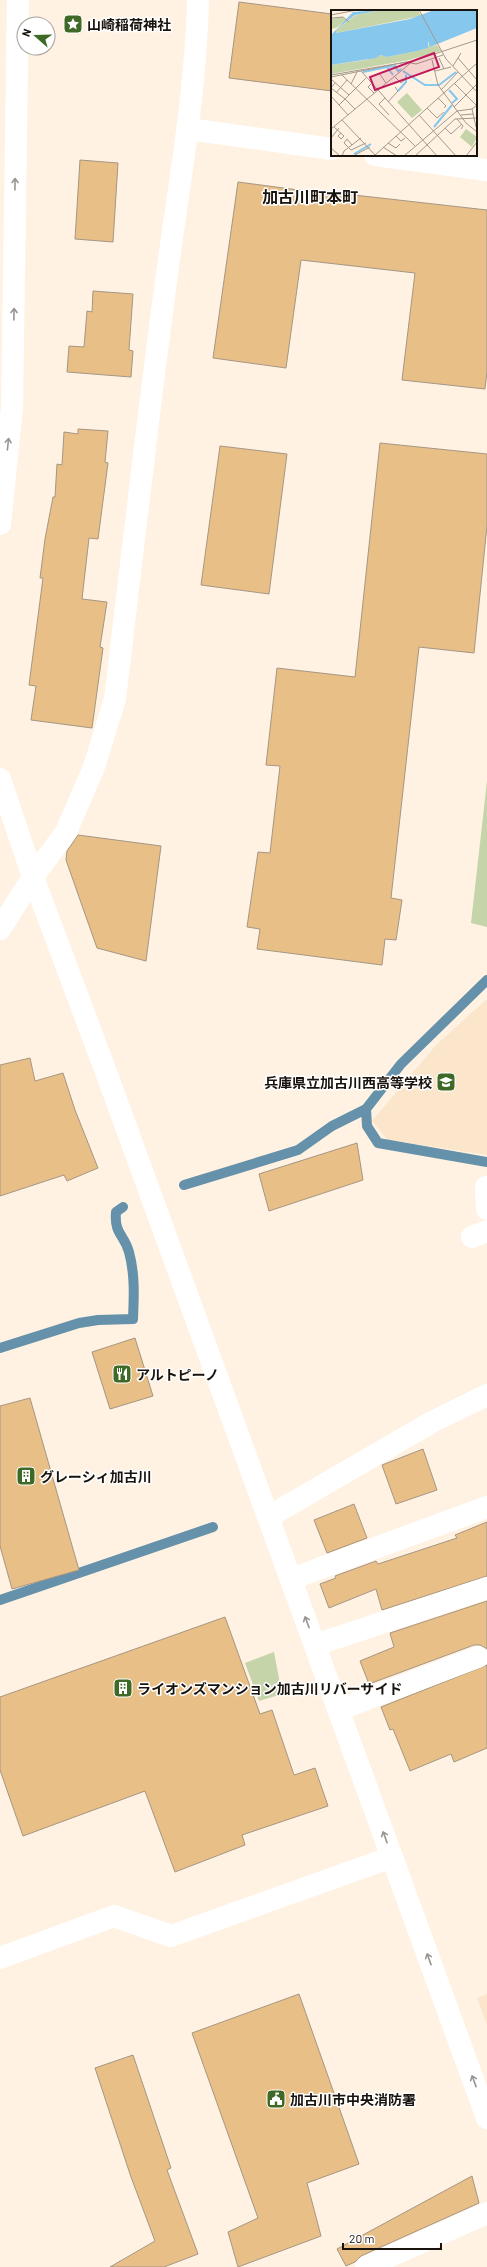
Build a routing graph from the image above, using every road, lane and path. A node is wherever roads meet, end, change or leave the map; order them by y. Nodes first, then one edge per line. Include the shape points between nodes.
1 (18, 0) edge
2 (198, 0) edge
3 (188, 129) junction
4 (331, 149) edge
5 (382, 156) edge
6 (487, 170) edge
7 (0, 524) edge
8 (0, 778) edge
9 (33, 877) junction
10 (0, 928) edge
11 (486, 1187) edge
12 (487, 1209) edge
13 (487, 1395) edge
14 (487, 1507) edge
15 (268, 1517) junction
16 (291, 1579) junction
17 (487, 1588) edge
18 (315, 1645) junction
19 (478, 1657) dead end
20 (338, 1710) junction
21 (392, 1857) junction
22 (0, 1958) edge
23 (487, 2118) edge
24 (487, 2213) edge
25 (366, 2267) edge

7 -> 1 street via 12,408
2 - 3 street via 197,42
3 - 4 street
3 - 9 street via 166,282 114,699 94,767 66,832
5 - 6 street
8 - 9 street
9 - 10 street
9 - 15 street
11 - 12 street
13 - 15 street via 432,1422
14 - 16 street
15 - 16 street
18 -> 16 street
17 - 18 street
18 - 20 street
19 - 20 street
21 -> 20 street
21 - 22 street via 171,1936 114,1916
23 -> 21 street
24 - 25 street

